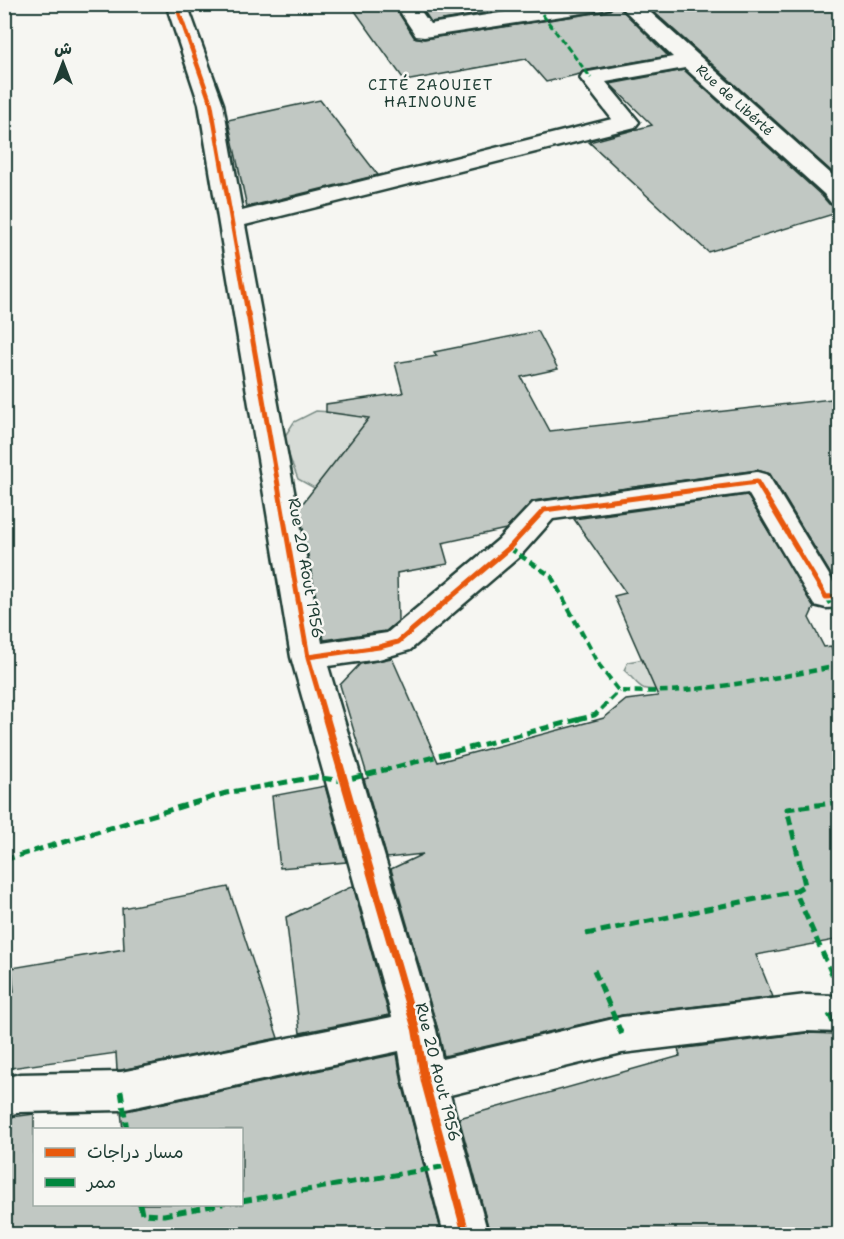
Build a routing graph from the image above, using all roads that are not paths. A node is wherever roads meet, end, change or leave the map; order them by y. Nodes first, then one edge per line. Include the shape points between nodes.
1 (176, 4) edge
2 (405, 4) edge
3 (602, 4) edge
4 (628, 4) edge
5 (691, 60) junction
6 (837, 192) edge
7 (231, 221) junction
8 (840, 596) edge
9 (308, 657) junction
10 (840, 1014) edge
11 (416, 1030) junction
12 (425, 1082) junction
13 (4, 1097) edge
14 (466, 1234) edge

1 - 7 street, Rue 20 Aout 1956 via 211,104
2 - 3 street via 424,31
4 - 5 street, Rue de Libérté
5 - 6 street, Rue de Libérté
5 - 7 street via 591,78 627,122
7 - 9 street, Rue 20 Aout 1956
8 - 9 street via 826,597 757,482 544,510 509,548 398,642
9 - 11 street, Rue 20 Aout 1956
10 - 12 street via 806,1013 622,1035
11 - 12 street, Rue 20 Aout 1956
11 - 13 street via 121,1091 20,1093
12 - 14 street, Rue 20 Aout 1956

